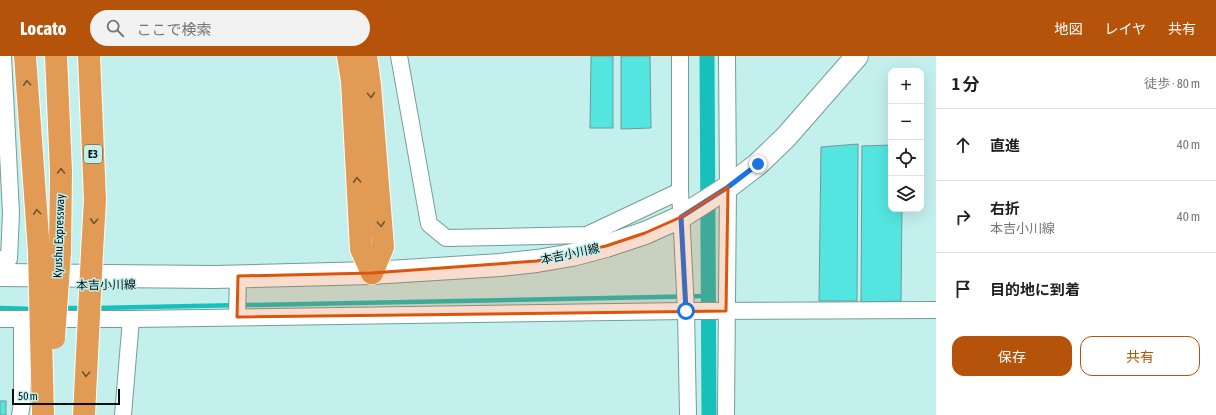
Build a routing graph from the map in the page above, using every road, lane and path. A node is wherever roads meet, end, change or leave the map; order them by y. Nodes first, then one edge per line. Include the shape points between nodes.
1 (25, 56) edge
2 (56, 56) edge
3 (89, 56) edge
4 (103, 56) edge
5 (348, 56) edge
6 (366, 56) edge
7 (399, 56) edge
8 (680, 56) edge
9 (727, 56) edge
10 (857, 56) edge
11 (6, 58) edge
12 (728, 187) junction
13 (680, 191) junction
14 (95, 200) junction
15 (681, 217) junction
16 (50, 251) junction
17 (0, 259) edge
18 (372, 273) junction
19 (0, 275) edge
20 (238, 276) junction
21 (936, 310) edge
22 (686, 311) junction
23 (726, 311) junction
24 (237, 317) junction
25 (0, 319) edge
26 (22, 319) junction
27 (131, 319) junction
28 (48, 337) junction
29 (20, 415) edge
30 (42, 415) edge
31 (49, 415) edge
32 (84, 415) edge
33 (123, 415) edge
34 (688, 415) edge
35 (726, 415) edge

16 -> 1 highway
16 -> 2 highway, Kyushu Expressway via 61,171
3 - 14 highway, E3
4 - 14 highway
18 -> 5 highway via 361,249 352,80
6 -> 18 highway via 383,247
7 - 13 street via 429,224 446,238 587,235
8 - 13 street
9 - 12 street
10 - 12 main road, 本吉小川線 via 786,137 758,164
11 - 17 street via 11,213 9,259
12 - 15 main road, 本吉小川線
12 - 23 street
13 - 15 street
14 -> 32 highway, E3, bridge
15 - 18 main road, 本吉小川線 via 645,233 572,255 500,265
15 - 22 street
16 - 28 highway, Kyushu Expressway, bridge
18 - 20 main road, 本吉小川線
19 - 20 main road, 本吉小川線
20 - 24 street
21 - 23 street
22 - 23 street
22 - 24 street
22 - 34 street
23 - 35 street
24 - 27 street
25 - 26 street
26 - 27 street
26 - 29 street
27 - 33 street
28 - 30 highway
28 - 31 highway, Kyushu Expressway

